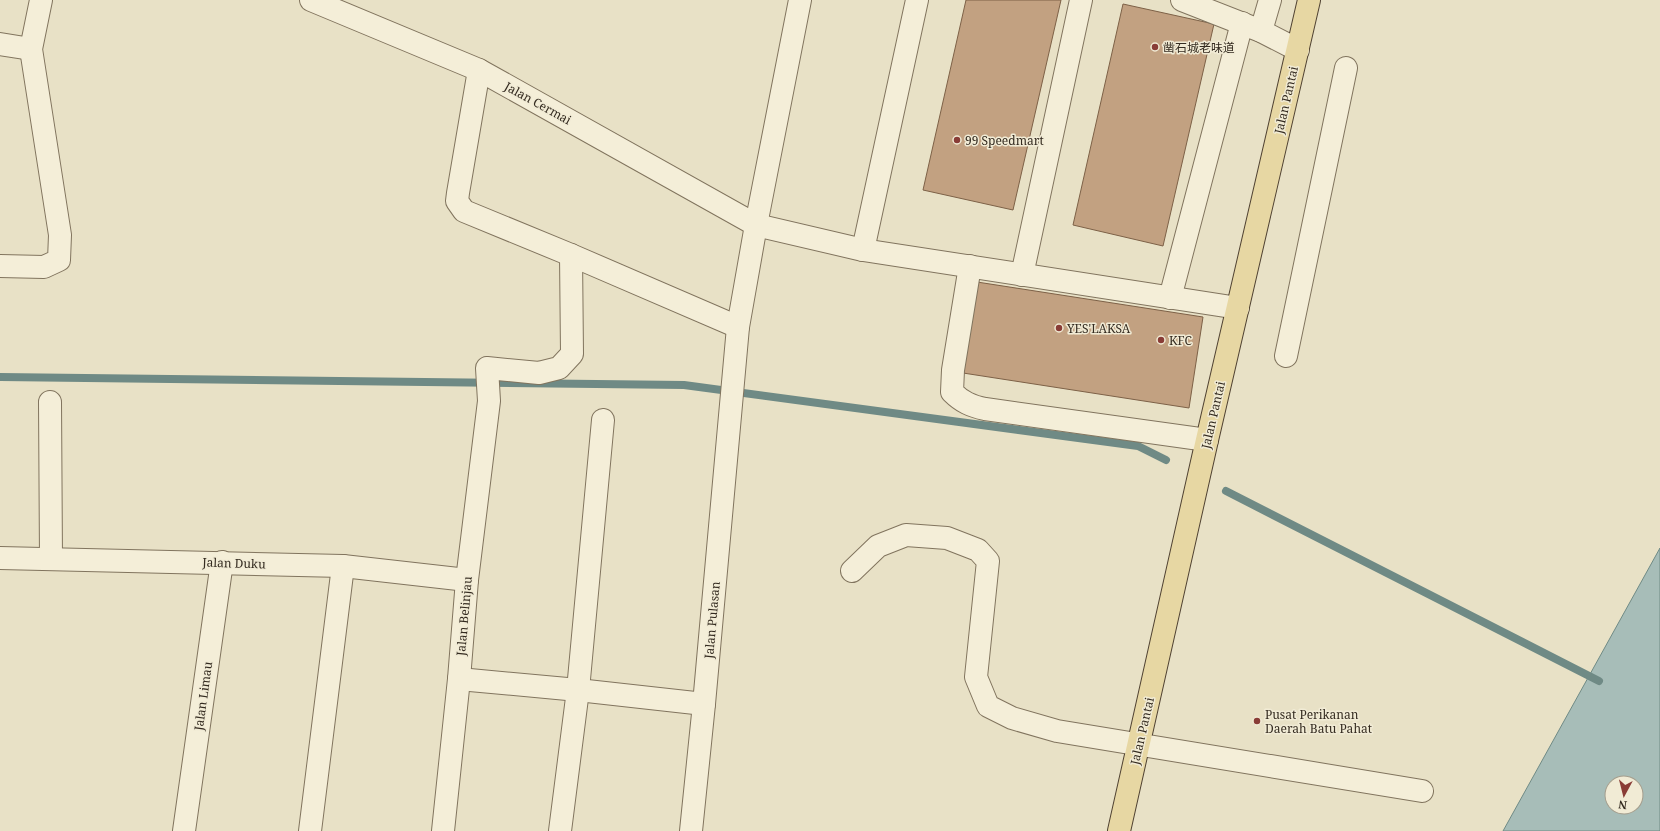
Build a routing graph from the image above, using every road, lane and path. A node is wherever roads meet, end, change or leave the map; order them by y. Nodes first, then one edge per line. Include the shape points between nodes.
1 (41, 0) edge
2 (311, 0) edge
3 (800, 0) edge
4 (917, 0) edge
5 (1081, 0) edge
6 (1182, 0) edge
7 (1270, 0) edge
8 (1309, 0) edge
9 (1252, 27) junction
10 (0, 44) edge
11 (31, 49) junction
12 (1298, 50) junction
13 (1346, 68) dead end
14 (479, 70) junction
15 (756, 225) junction
16 (863, 250) junction
17 (571, 255) junction
18 (0, 266) edge
19 (970, 266) junction
20 (1022, 275) junction
21 (1170, 298) junction
22 (1238, 308) junction
23 (738, 327) junction
24 (1286, 356) dead end
25 (50, 402) dead end
26 (604, 420) dead end
27 (1207, 440) junction
28 (0, 558) edge
29 (51, 559) junction
30 (222, 562) junction
31 (343, 566) junction
32 (852, 571) dead end
33 (467, 580) junction
34 (460, 679) junction
35 (578, 690) junction
36 (704, 704) junction
37 (1147, 746) junction
38 (1422, 791) dead end
39 (184, 831) edge
40 (310, 831) edge
41 (442, 831) edge
42 (560, 831) edge
43 (691, 831) edge
44 (1119, 831) edge

1 - 11 street
2 - 14 street, Jalan Cermai
3 - 15 street, Jalan Pulasan
4 - 16 street
5 - 20 street
6 - 9 street
7 - 9 street
8 - 12 main road, Jalan Pantai
9 - 12 street
9 - 21 street
10 - 11 street
11 - 18 street via 60,235 59,260 44,267
12 - 22 main road, Jalan Pantai
13 - 24 street
14 - 15 street, Jalan Cermai
14 - 17 street via 457,201 464,211
15 - 16 street, Jalan Cermai
15 - 23 street, Jalan Pulasan
16 - 19 street, Jalan Cermai
17 - 23 street
17 - 33 street, Jalan Belinjau via 572,354 559,368 539,373 487,368 489,401
19 - 20 street, Jalan Cermai
19 - 27 street via 953,370 952,392 958,398 970,406 985,409
20 - 21 street, Jalan Cermai
21 - 22 street, Jalan Cermai
22 - 27 main road, Jalan Pantai
23 - 36 street, Jalan Pulasan
25 - 29 street
26 - 35 street
27 - 37 main road, Jalan Pantai
28 - 29 street, Jalan Duku
29 - 30 street, Jalan Duku
30 - 31 street, Jalan Duku
30 - 39 street, Jalan Limau
31 - 33 street, Jalan Duku
31 - 40 street
32 - 37 street via 878,546 906,535 947,538 978,550 988,561 976,677 988,706 1012,718 1058,731
33 - 34 street, Jalan Belinjau
34 - 35 street
34 - 41 street, Jalan Belinjau
35 - 36 street
35 - 42 street
36 - 43 street, Jalan Pulasan
37 - 38 street
37 - 44 main road, Jalan Pantai

